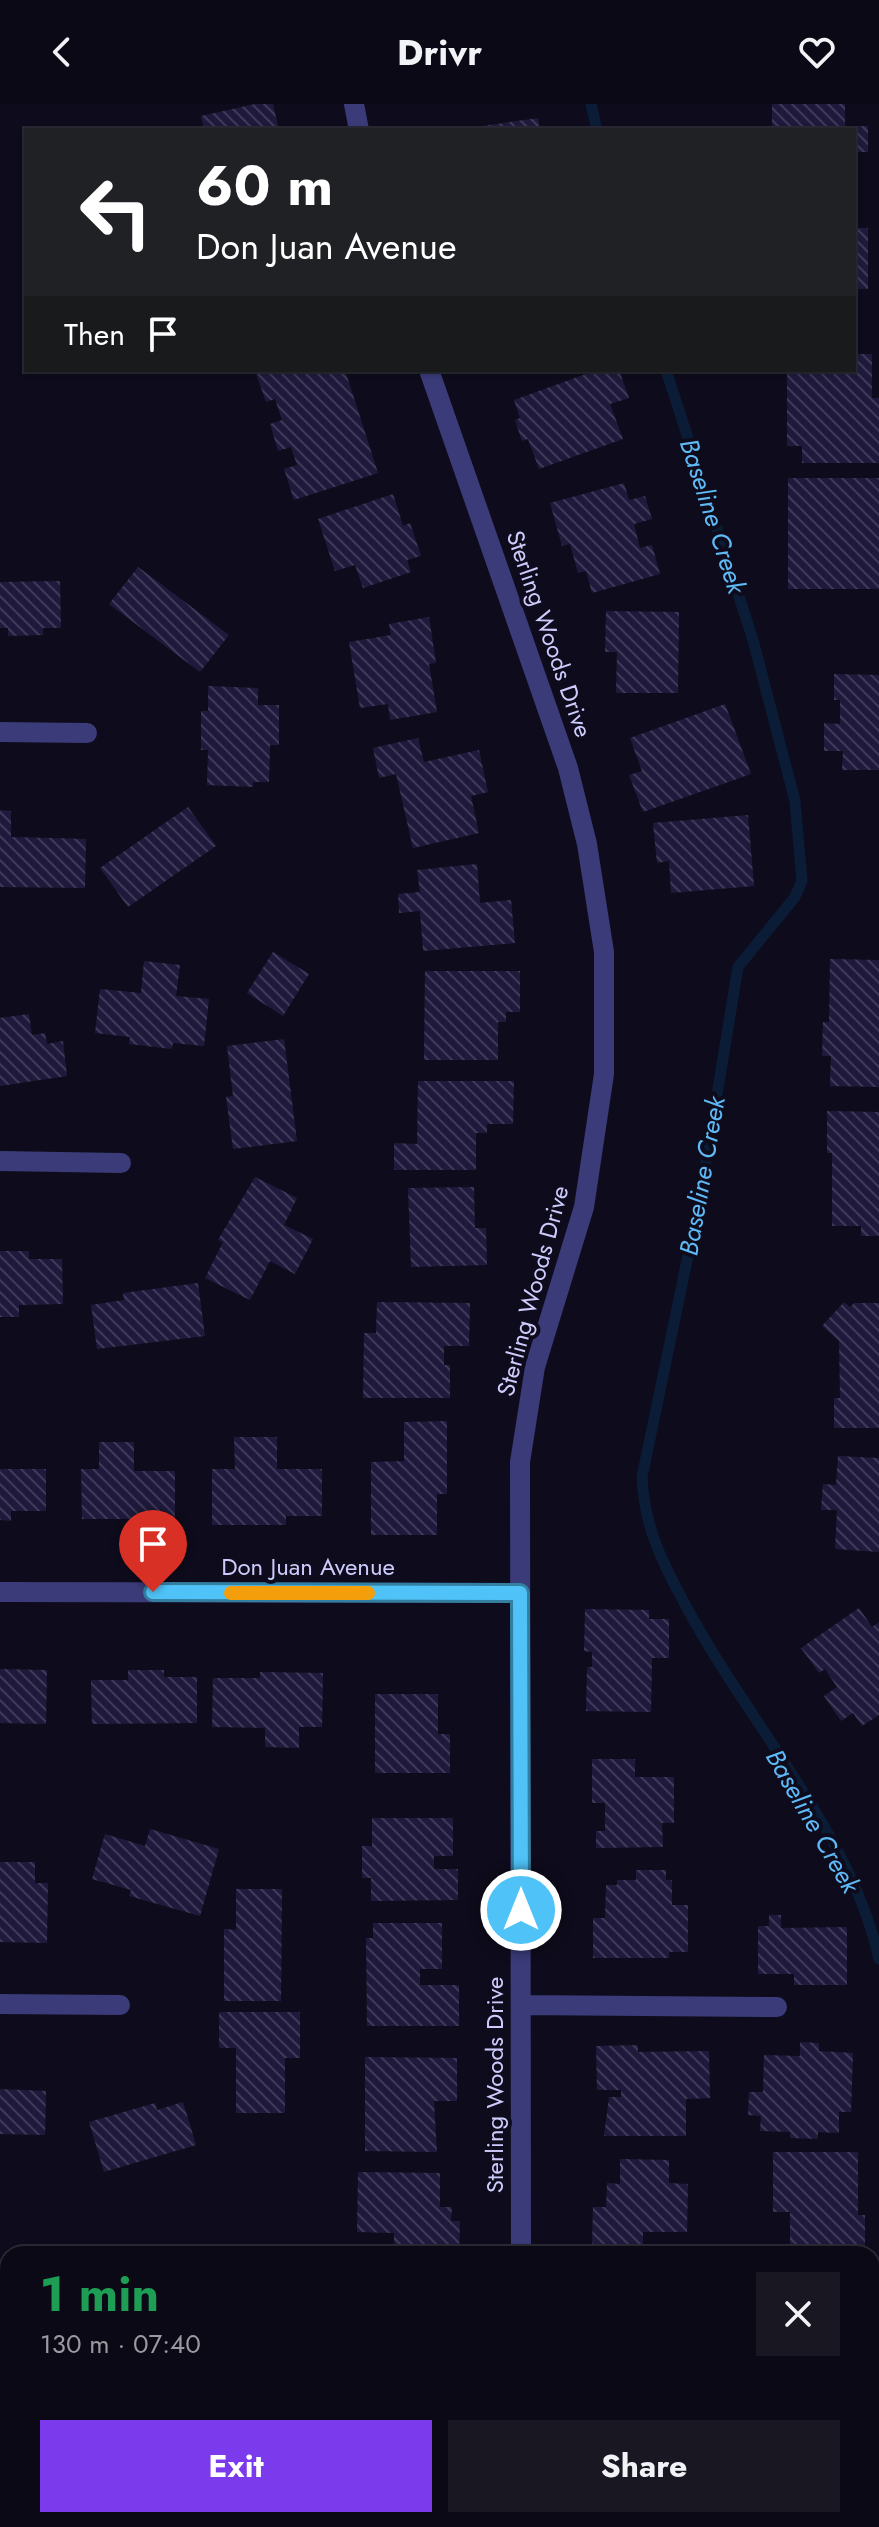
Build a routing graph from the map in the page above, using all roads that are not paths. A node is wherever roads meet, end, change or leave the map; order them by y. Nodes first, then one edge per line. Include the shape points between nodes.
1 (354, 104) edge
2 (359, 128) edge
3 (430, 372) edge
4 (0, 732) edge
5 (87, 733) dead end
6 (0, 1161) edge
7 (121, 1163) dead end
8 (0, 1592) edge
9 (520, 1593) junction
10 (0, 2004) edge
11 (120, 2005) dead end
12 (521, 2005) junction
13 (777, 2007) dead end
14 (521, 2246) edge

1 - 2 street
3 - 9 street, Sterling Woods Drive via 568,768 587,844 604,952 604,1074 584,1207 535,1367 520,1462
4 - 5 street
6 - 7 street
8 - 9 street, Don Juan Avenue
9 - 12 street, Sterling Woods Drive
10 - 11 street
12 - 13 street
12 - 14 street, Sterling Woods Drive

